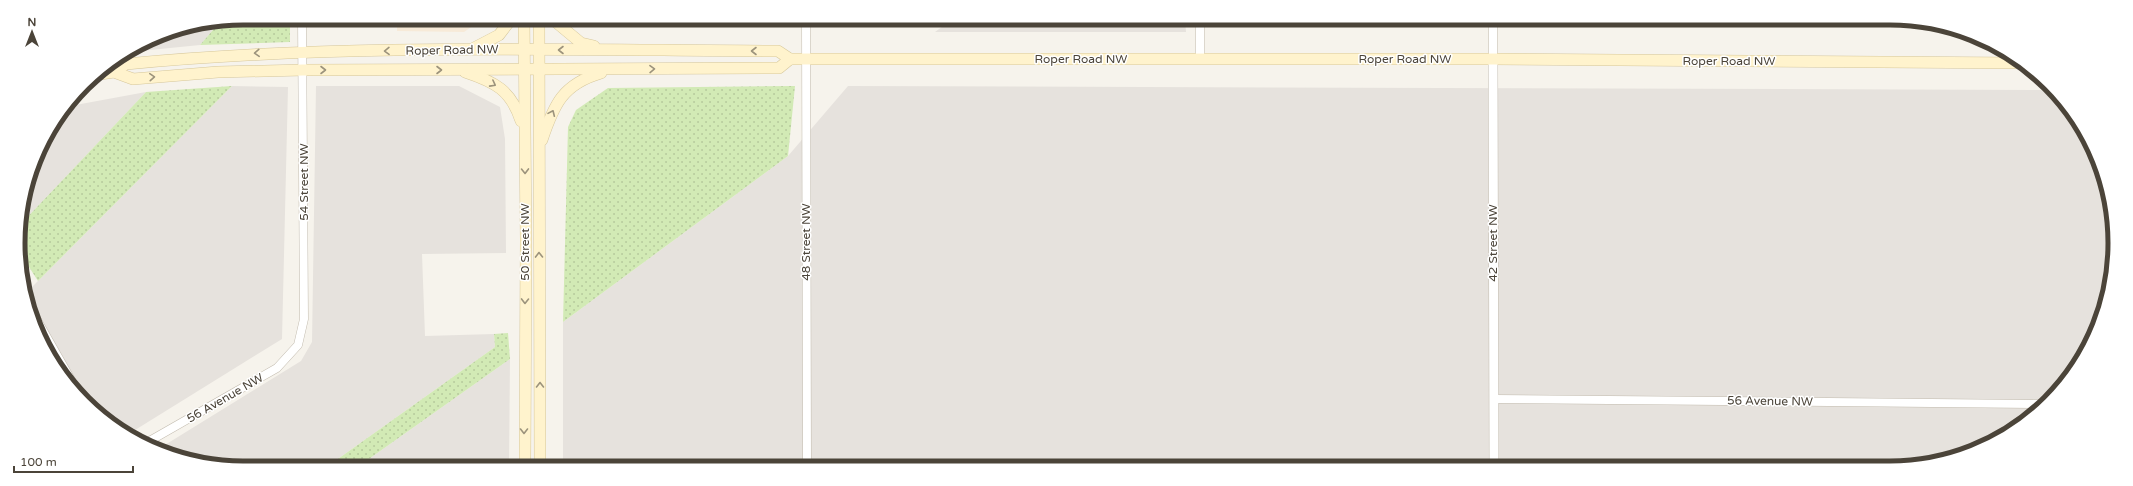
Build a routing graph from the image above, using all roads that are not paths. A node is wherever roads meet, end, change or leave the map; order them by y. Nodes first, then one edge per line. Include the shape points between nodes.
1 (302, 25) edge
2 (507, 25) edge
3 (524, 25) edge
4 (539, 25) edge
5 (559, 25) edge
6 (806, 25) edge
7 (1200, 25) edge
8 (1493, 25) edge
9 (468, 50) junction
10 (524, 50) junction
11 (540, 50) junction
12 (610, 50) junction
13 (303, 52) junction
14 (790, 59) junction
15 (806, 59) junction
16 (1200, 59) junction
17 (1493, 59) junction
18 (2012, 63) edge
19 (524, 69) junction
20 (539, 69) junction
21 (303, 70) junction
22 (457, 70) junction
23 (613, 70) junction
24 (114, 72) junction
25 (106, 73) edge
26 (524, 132) junction
27 (539, 150) junction
28 (45, 334) edge
29 (298, 345) joint
30 (63, 365) edge
31 (1494, 399) junction
32 (2037, 404) edge
33 (151, 440) edge
34 (524, 461) edge
35 (540, 461) edge
36 (807, 461) edge
37 (1494, 461) edge

1 - 13 street, 54 Street NW
2 - 9 main road via 499,35
3 - 10 main road, 50 Street NW
4 - 11 main road, 50 Street NW
5 - 12 main road via 581,43
6 - 15 street, 48 Street NW
7 - 16 street
8 - 17 street, 42 Street NW
9 - 10 main road, Roper Road NW
9 -> 13 main road, Roper Road NW
10 - 11 main road, Roper Road NW
10 - 19 main road, 50 Street NW
12 -> 11 main road, Roper Road NW
11 - 20 main road, 50 Street NW
14 -> 12 main road, Roper Road NW via 778,51
13 - 21 street, 54 Street NW
13 -> 24 main road, Roper Road NW via 126,64
14 - 15 main road, Roper Road NW
23 -> 14 main road, Roper Road NW via 779,68
15 - 16 main road, Roper Road NW
15 - 36 street, 48 Street NW
16 - 17 main road, Roper Road NW
17 - 18 main road, Roper Road NW
17 - 31 street, 42 Street NW
19 - 20 main road, Roper Road NW
19 - 22 main road, Roper Road NW
19 - 26 main road, 50 Street NW
20 - 23 main road, Roper Road NW
20 - 27 main road, 50 Street NW
21 -> 22 main road, Roper Road NW
24 -> 21 main road, Roper Road NW via 133,79 218,72
21 - 29 street, 54 Street NW via 304,319
22 -> 26 main road via 497,85 507,93 515,104
27 -> 23 main road via 551,113 564,93 579,80
24 - 25 main road, Roper Road NW
26 -> 34 main road, 50 Street NW
35 -> 27 main road, 50 Street NW
28 - 30 street
29 - 33 street, 56 Avenue NW via 277,368
31 - 32 street, 56 Avenue NW
31 - 37 street, 42 Street NW

